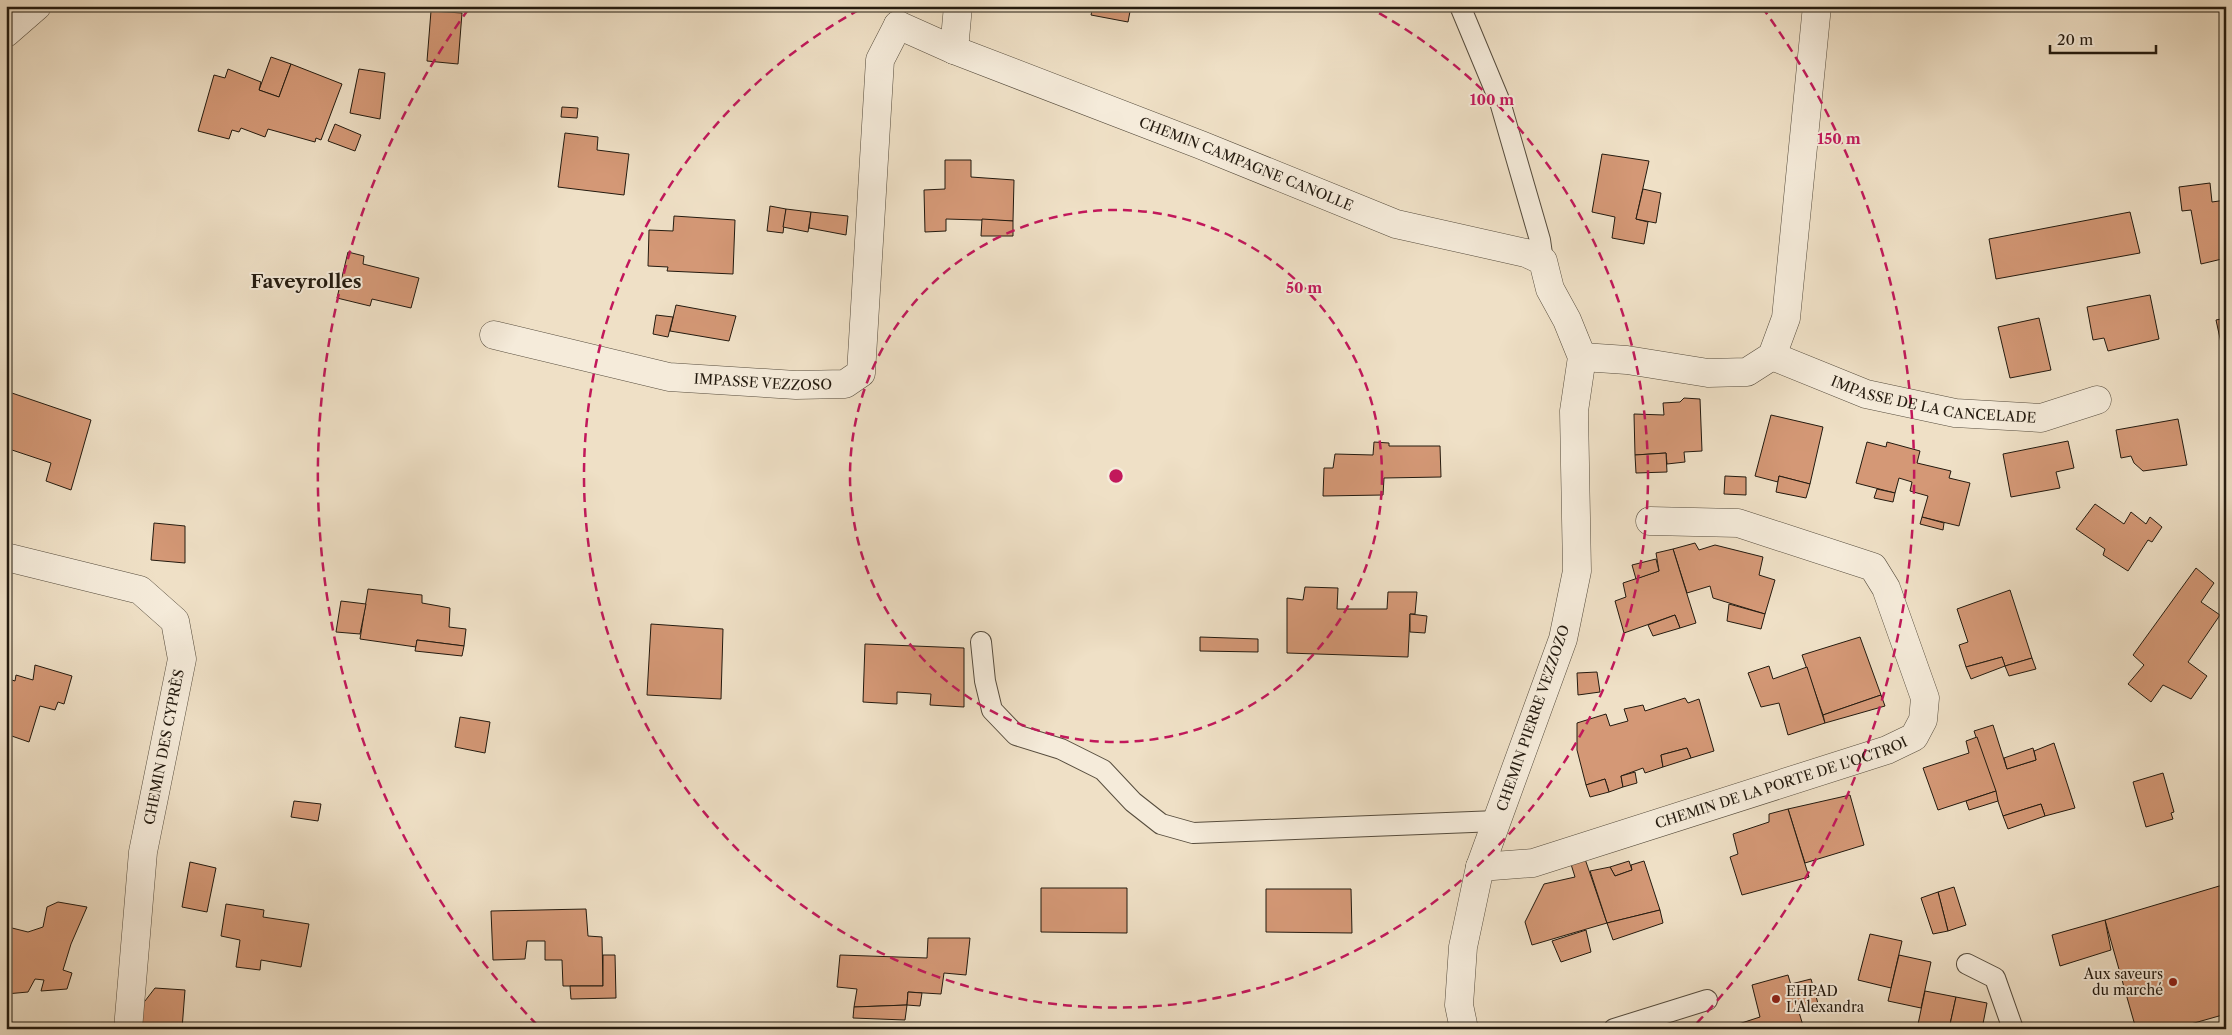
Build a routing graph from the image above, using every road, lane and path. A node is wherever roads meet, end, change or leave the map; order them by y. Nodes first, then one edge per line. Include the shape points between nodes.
1 (38, 6) edge
2 (958, 6) edge
3 (1460, 6) edge
4 (1817, 6) edge
5 (898, 16) edge
6 (6, 33) edge
7 (954, 50) junction
8 (1543, 261) junction
9 (494, 336) dead end
10 (1582, 356) junction
11 (1772, 356) junction
12 (2096, 400) dead end
13 (1650, 521) dead end
14 (6, 556) edge
15 (981, 642) dead end
16 (1497, 821) junction
17 (1480, 867) junction
18 (1967, 964) dead end
19 (1707, 1000) dead end
20 (128, 1029) edge
21 (1464, 1029) edge
22 (1614, 1029) edge
23 (2013, 1029) edge

1 - 6 street
2 - 7 street
3 - 8 lane via 1500,102 1540,240
4 - 11 street via 1786,318
5 - 7 street, CHEMIN CAMPAGNE CANOLLE
5 - 9 street, IMPASSE VEZZOSO via 880,60 861,374 845,384 796,385 669,377
7 - 8 street, CHEMIN CAMPAGNE CANOLLE via 1396,224 1526,253
8 - 10 street via 1550,289
10 - 11 street via 1708,373 1747,372
10 - 16 street, CHEMIN PIERRE VEZZOZO via 1574,411 1577,571 1563,639
11 - 12 street, IMPASSE DE LA CANCELADE via 1866,394 1955,413 2042,418
13 - 17 street, CHEMIN DE LA PORTE DE L'OCTROI via 1738,523 1873,567 1886,588 1926,698 1923,720 1914,737 1887,750 1533,863
14 - 20 street, CHEMIN DES CYPRÈS via 140,590 175,621 182,659 143,852
15 - 16 lane via 992,710 1016,735 1061,750 1103,770 1133,802 1161,824 1193,834
16 - 17 street, CHEMIN PIERRE VEZZOZO
17 - 21 street, CHEMIN PIERRE VEZZOZO via 1462,948 1459,1005
18 - 23 lane via 1995,978
19 - 22 lane

